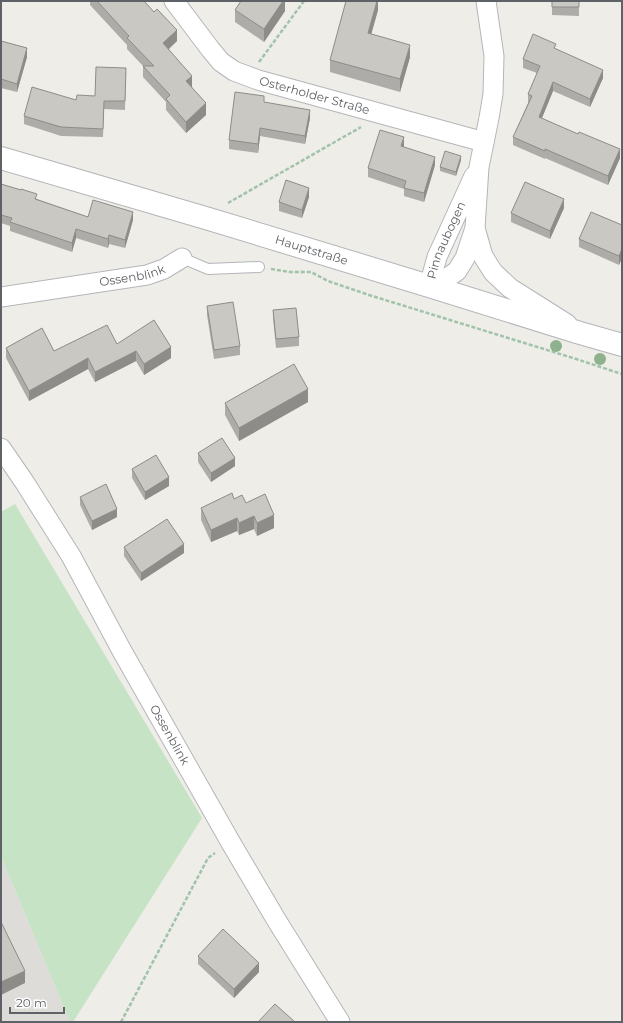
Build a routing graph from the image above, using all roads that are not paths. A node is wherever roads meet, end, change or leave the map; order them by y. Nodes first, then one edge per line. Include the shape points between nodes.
1 (174, 1) edge
2 (486, 1) edge
3 (484, 142) junction
4 (1, 158) edge
5 (479, 167) junction
6 (475, 228) junction
7 (182, 258) joint
8 (259, 267) road end
9 (429, 286) junction
10 (1, 297) edge
11 (580, 333) junction
12 (622, 345) edge
13 (1, 448) edge
14 (340, 1022) edge

1 - 3 street, Osterholder Straße via 221,62 234,71 258,80
2 - 3 street, Pinnaubogen via 494,64 493,94
3 - 5 street, Pinnaubogen
4 - 9 main road, Hauptstraße
5 - 6 street, Pinnaubogen
5 - 9 street, Pinnaubogen via 437,258
6 - 9 street, Pinnaubogen via 466,258 457,271
6 - 11 street, Pinnaubogen via 482,256 493,272 510,288
7 - 8 lane, Ossenblink via 208,269
7 - 10 street, Ossenblink via 164,269 147,275
9 - 11 main road, Hauptstraße
11 - 12 main road, Hauptstraße
13 - 14 street, Ossenblink via 71,556 231,843

